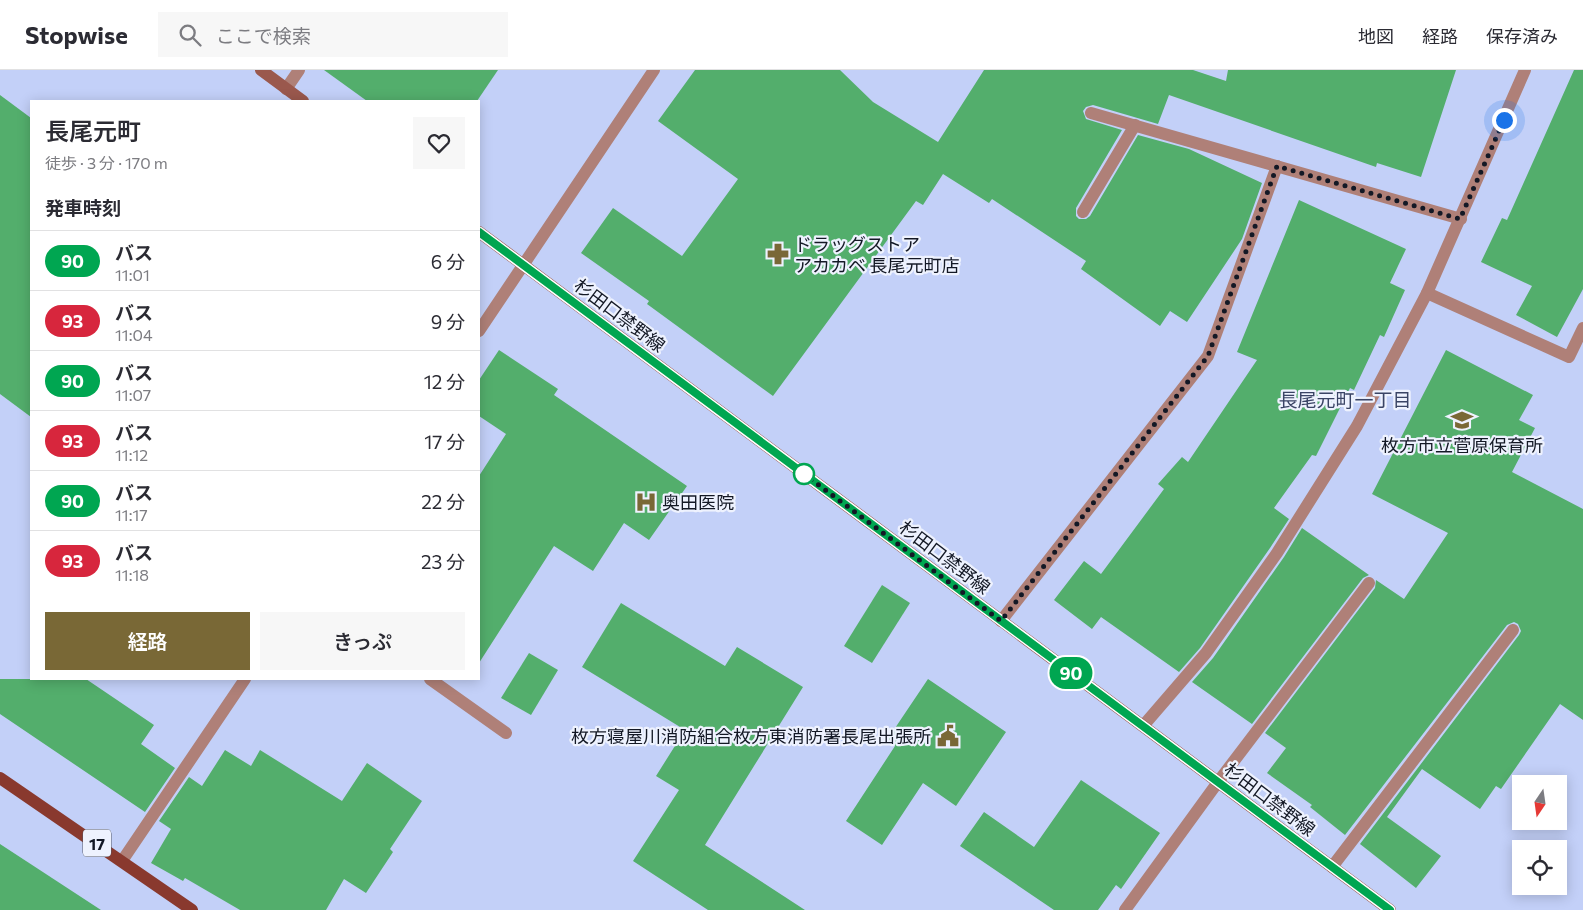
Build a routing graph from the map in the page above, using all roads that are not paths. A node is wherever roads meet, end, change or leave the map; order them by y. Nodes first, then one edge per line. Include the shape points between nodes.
1 (261, 70) edge
2 (299, 70) edge
3 (654, 70) edge
4 (1525, 70) edge
5 (286, 89) junction
6 (302, 100) edge
7 (1091, 113) dead end
8 (1135, 125) junction
9 (1277, 166) junction
10 (1083, 212) dead end
11 (1460, 219) junction
12 (480, 233) edge
13 (523, 265) junction
14 (1427, 293) junction
15 (1583, 328) edge
16 (480, 330) edge
17 (1369, 583) dead end
18 (1001, 621) junction
19 (1513, 630) dead end
20 (244, 680) edge
21 (431, 680) edge
22 (1143, 726) junction
23 (506, 733) dead end
24 (0, 778) edge
25 (1218, 782) junction
26 (122, 861) junction
27 (1332, 867) junction
28 (192, 910) edge
29 (1125, 910) edge
30 (1390, 910) edge

1 - 5 main road
2 - 5 street
3 - 13 street
4 - 11 street
5 - 6 main road
7 - 8 street
8 - 9 street
8 - 10 street
9 - 11 street
9 - 18 street via 1208,356
11 - 14 street
12 - 13 main road, 杉田口禁野線
13 - 16 street
13 - 18 main road, 杉田口禁野線
14 - 15 street via 1569,357
14 - 22 street via 1357,426 1277,553 1206,653
17 - 25 street
18 - 22 main road, 杉田口禁野線
19 - 27 street
20 - 26 street
21 - 23 street
22 - 25 main road, 杉田口禁野線
24 - 26 main road, 17
25 - 27 main road, 杉田口禁野線
25 - 29 street
26 - 28 main road, 17
27 - 30 main road, 杉田口禁野線

